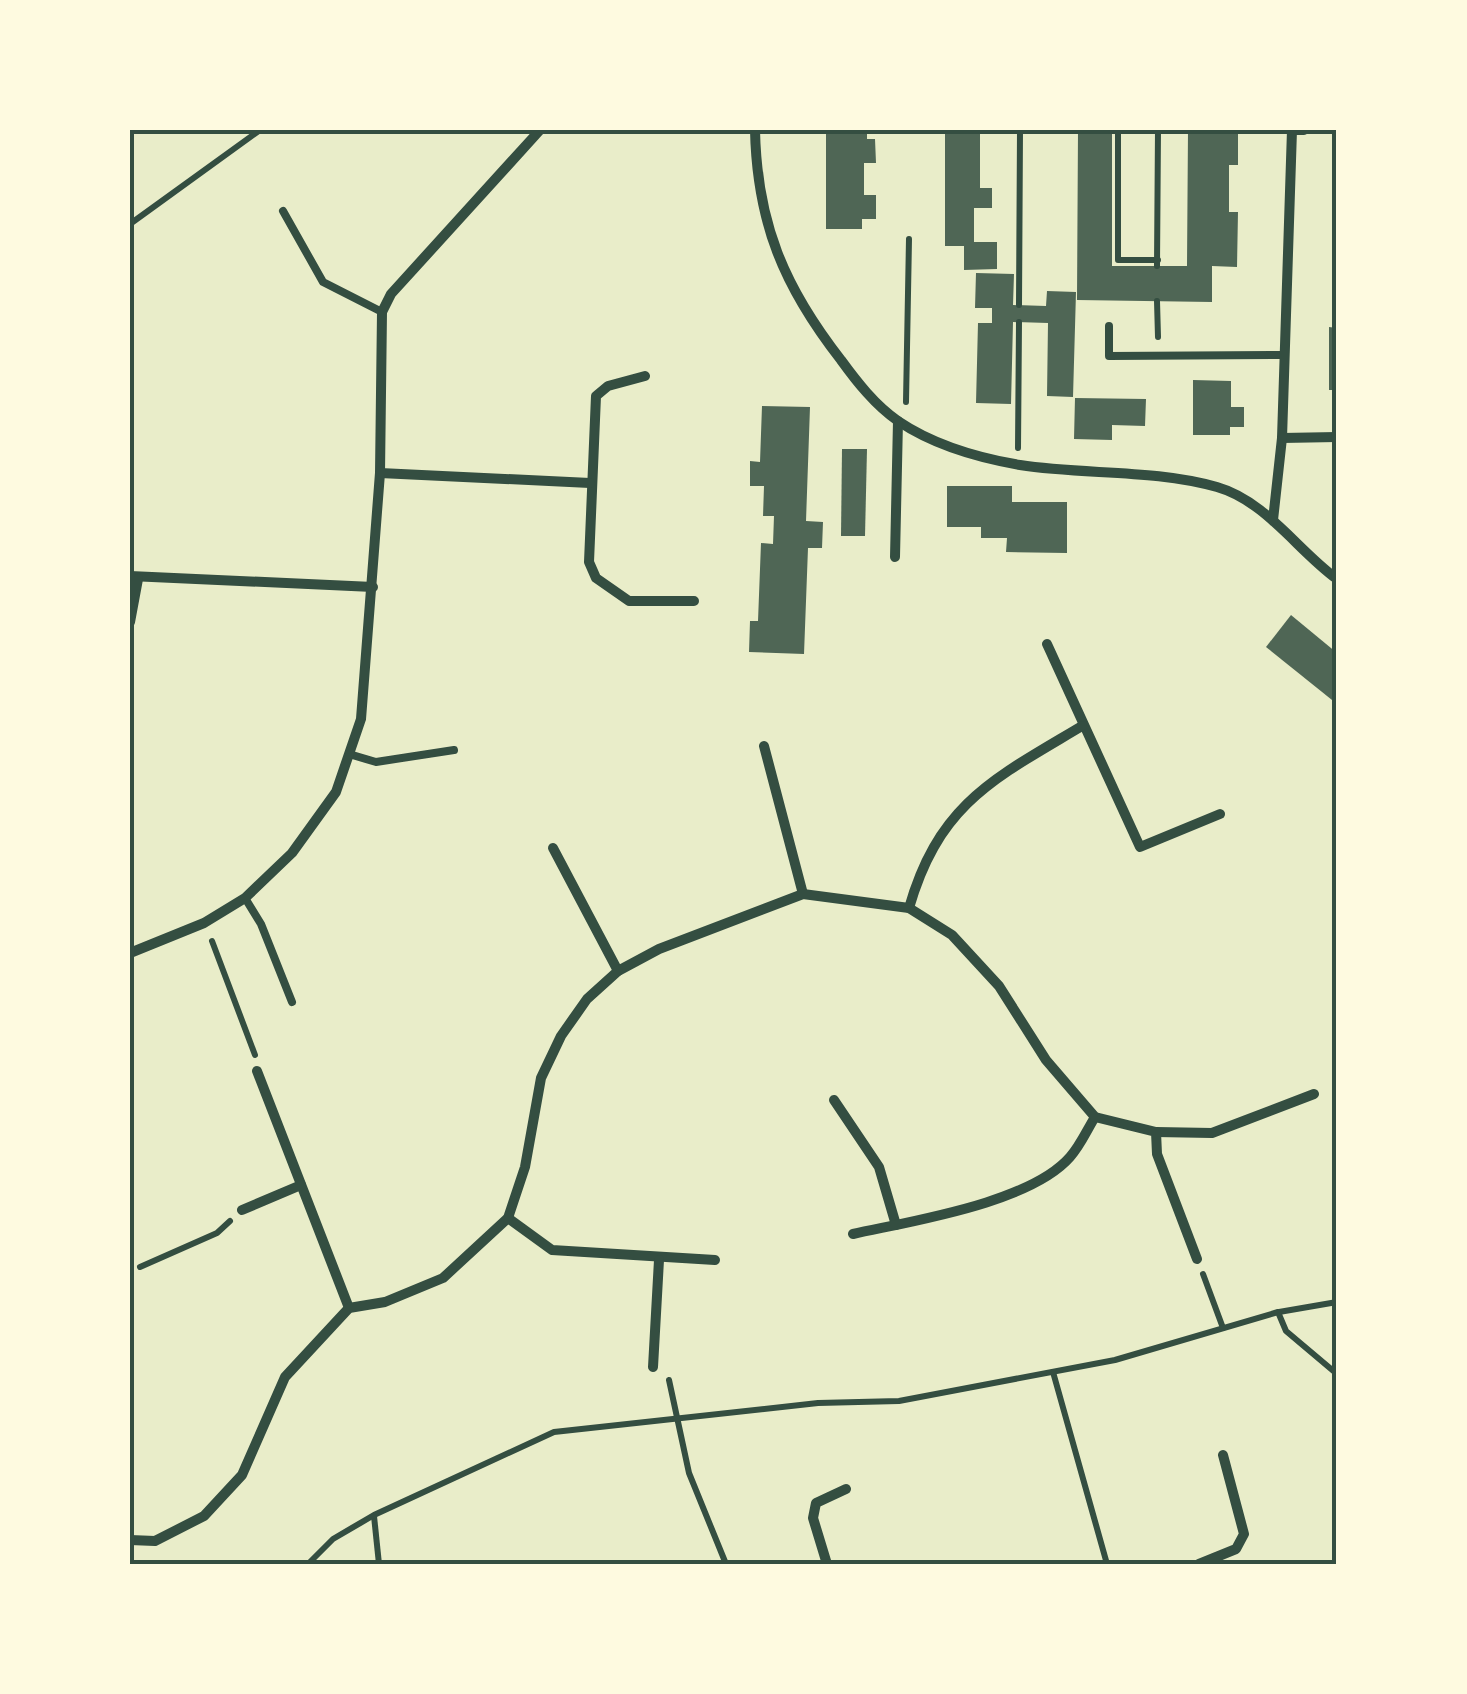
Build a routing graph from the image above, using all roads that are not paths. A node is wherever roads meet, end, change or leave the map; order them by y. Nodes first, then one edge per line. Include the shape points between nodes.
1 (540, 130) edge
2 (755, 130) edge
3 (1292, 130) edge
4 (1304, 130) edge
5 (283, 211) dead end
6 (382, 312) junction
7 (1109, 326) dead end
8 (1282, 355) junction
9 (645, 376) dead end
10 (902, 423) junction
11 (1337, 437) edge
12 (1282, 438) junction
13 (380, 473) junction
14 (590, 483) junction
15 (1273, 520) junction
16 (894, 557) dead end
17 (134, 577) edge
18 (1337, 580) edge
19 (373, 588) junction
20 (694, 601) dead end
21 (130, 622) edge
22 (1047, 644) dead end
23 (1082, 726) junction
24 (764, 746) dead end
25 (454, 750) dead end
26 (349, 754) junction
27 (1220, 814) dead end
28 (553, 848) dead end
29 (803, 894) junction
30 (245, 898) junction
31 (908, 908) junction
32 (130, 953) edge
33 (618, 972) junction
34 (292, 1002) dead end
35 (257, 1072) road end
36 (1314, 1094) dead end
37 (834, 1100) dead end
38 (1095, 1117) junction
39 (1156, 1132) junction
40 (301, 1185) junction
41 (242, 1210) road end
42 (508, 1218) junction
43 (896, 1225) junction
44 (853, 1234) dead end
45 (1197, 1259) road end
46 (660, 1260) junction
47 (715, 1260) dead end
48 (349, 1308) junction
49 (653, 1367) road end
50 (1222, 1455) dead end
51 (846, 1489) dead end
52 (130, 1540) edge
53 (827, 1564) edge
54 (1199, 1564) edge

1 - 6 street via 391,294
2 - 10 street via 756,183 769,236 803,312 864,390
3 - 4 street
3 - 8 street
5 - 6 lane via 323,282
6 - 13 street
7 - 8 lane via 1109,356
8 - 12 street
9 - 14 street via 596,396
10 - 15 street via 950,447 1018,464 1220,488
10 - 16 street
11 - 12 street
12 - 15 street
13 - 14 street
13 - 19 street
14 - 20 street via 589,562 596,578 629,601
15 - 18 street
17 - 19 street
17 - 21 street
19 - 26 street via 361,719
22 - 23 street
23 - 27 street via 1140,847
23 - 31 street via 987,782 920,867
24 - 29 street
25 - 26 lane via 376,762
26 - 30 street via 336,792 292,853
28 - 33 street
29 - 31 street
29 - 33 street
30 - 32 street
30 - 34 lane
31 - 38 street via 952,935 999,986 1046,1060
33 - 42 street via 560,1036 541,1078
35 - 40 street
36 - 39 street via 1212,1133
37 - 43 street via 880,1167
38 - 39 street
38 - 43 street via 1069,1159 1019,1190
39 - 45 street via 1157,1154
40 - 41 street
40 - 48 street
42 - 46 street via 552,1250
42 - 48 street via 443,1278 385,1302
43 - 44 street
46 - 47 street
46 - 49 street
48 - 52 street via 285,1378 242,1475 204,1516 155,1541
50 - 54 street via 1244,1534 1236,1549
51 - 53 street via 816,1503 813,1518

